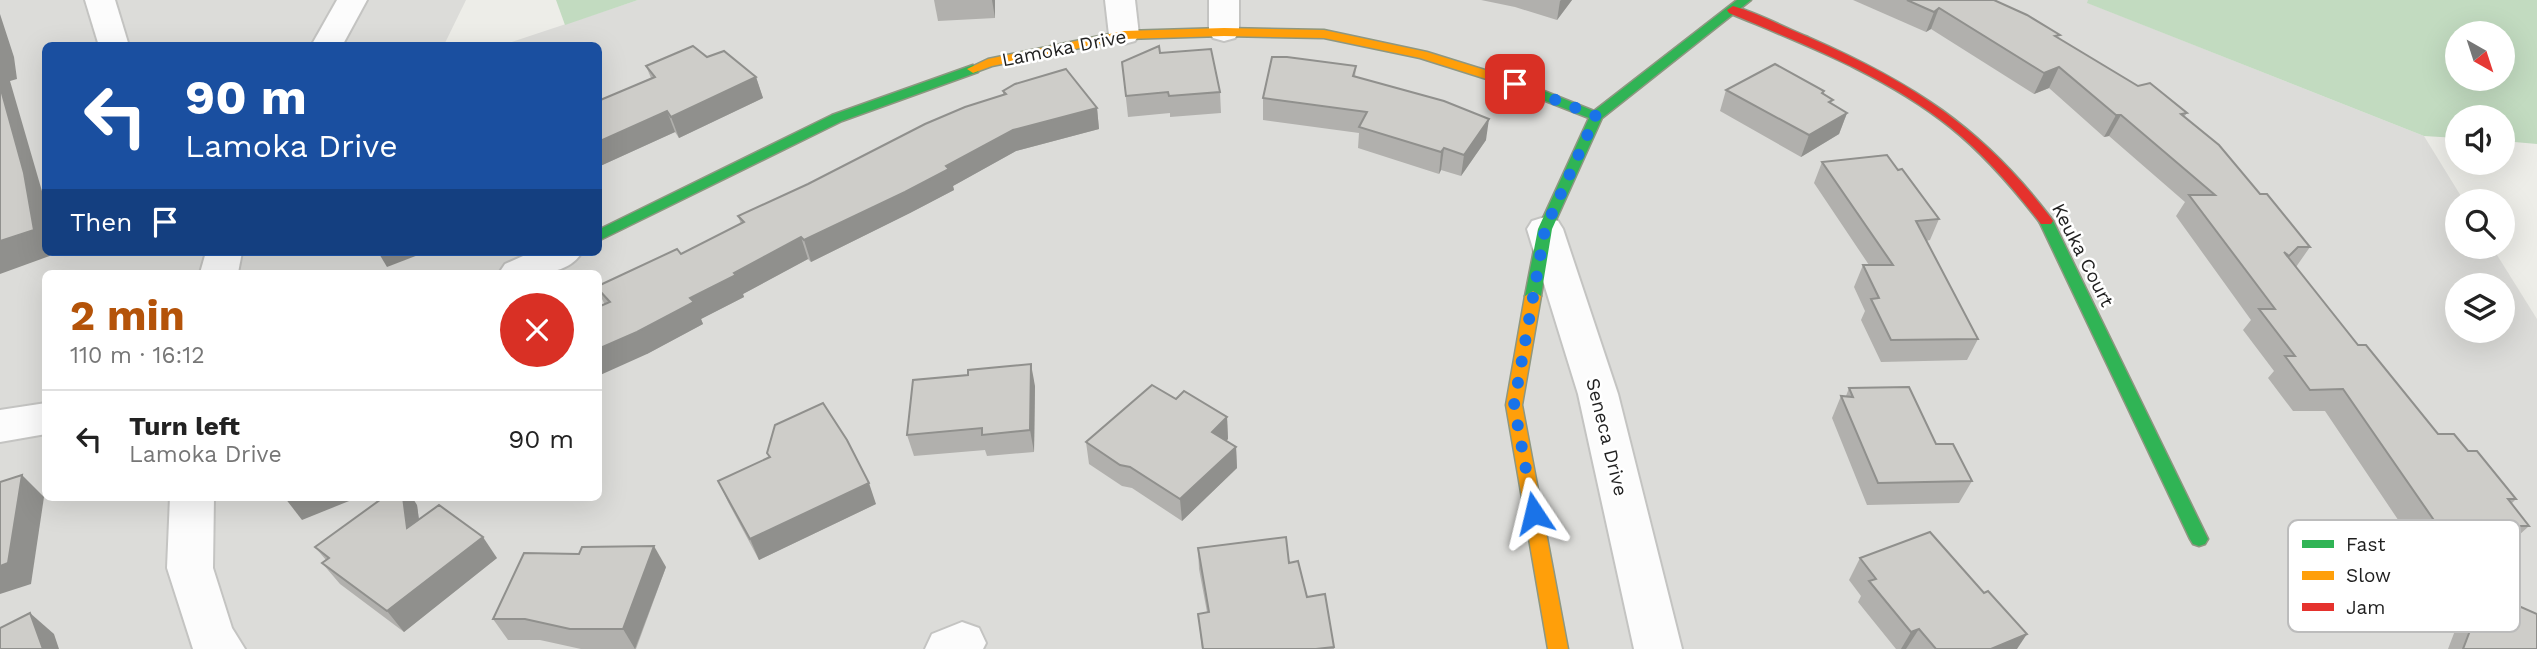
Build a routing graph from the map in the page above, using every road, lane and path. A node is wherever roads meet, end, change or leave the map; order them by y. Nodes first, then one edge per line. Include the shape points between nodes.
1 (100, 0) edge
2 (352, 0) edge
3 (1120, 0) edge
4 (1224, 0) edge
5 (1739, 5) edge
6 (1224, 32) junction
7 (1124, 35) junction
8 (113, 42) edge
9 (328, 42) edge
10 (1596, 116) junction
11 (1545, 229) junction
12 (602, 234) edge
13 (555, 256) edge
14 (525, 270) edge
15 (42, 419) edge
16 (0, 426) edge
17 (192, 501) edge
18 (2199, 539) dead end
19 (221, 649) edge
20 (1558, 649) edge
21 (1658, 649) edge

1 - 8 street
2 - 9 street
3 - 7 street
4 - 6 street
5 - 10 street
5 - 18 street, Keuka Court via 1903,89 1956,125 2011,176 2046,222
6 - 7 street, Lamoka Drive
6 - 10 street, Lamoka Drive via 1324,34 1423,55 1538,91
7 - 12 street, Lamoka Drive via 988,62 837,118
10 - 11 street
11 - 20 street via 1514,405
11 - 21 street, Seneca Drive via 1598,394
13 - 14 street
15 - 16 street
17 - 19 street via 190,568 212,639

